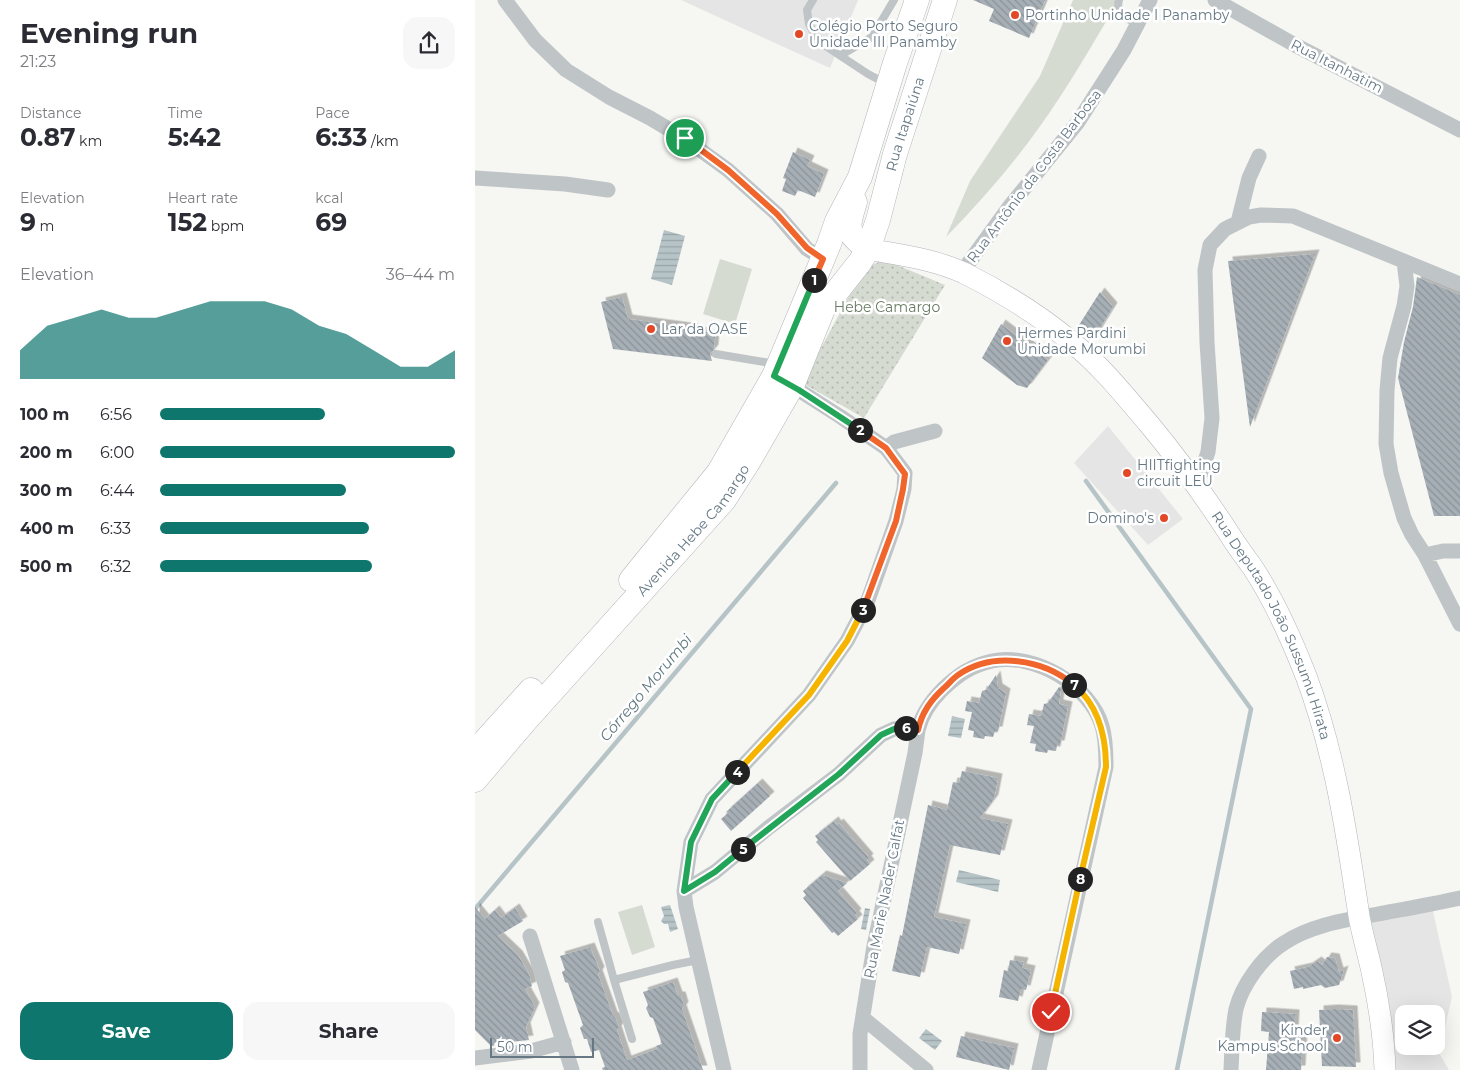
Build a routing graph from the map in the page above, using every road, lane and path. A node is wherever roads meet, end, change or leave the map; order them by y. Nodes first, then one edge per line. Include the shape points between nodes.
1 (505, 0) edge
2 (813, 0) edge
3 (894, 0) edge
4 (945, 0) edge
5 (1119, 0) edge
6 (1150, 0) edge
7 (1215, 0) edge
8 (914, 9) edge
9 (1137, 24) junction
10 (928, 48) junction
11 (841, 55) junction
12 (889, 85) junction
13 (1460, 130) edge
14 (1259, 156) dead end
15 (860, 177) junction
16 (475, 178) edge
17 (608, 190) dead end
18 (878, 220) junction
19 (1237, 222) junction
20 (868, 249) junction
21 (826, 252) junction
22 (921, 259) junction
23 (1404, 261) junction
24 (961, 272) junction
25 (1460, 284) edge
26 (716, 354) dead end
27 (782, 375) junction
28 (935, 431) dead end
29 (886, 448) junction
30 (1197, 485) junction
31 (1460, 551) edge
32 (1425, 556) junction
33 (1460, 624) edge
34 (918, 730) junction
35 (475, 752) edge
36 (475, 780) edge
37 (684, 891) junction
38 (1460, 898) edge
39 (1359, 918) junction
40 (598, 922) dead end
41 (530, 936) dead end
42 (698, 960) junction
43 (614, 980) junction
44 (863, 1018) junction
45 (632, 1040) dead end
46 (564, 1042) junction
47 (475, 1058) edge
48 (572, 1070) edge
49 (724, 1070) edge
50 (860, 1070) edge
51 (926, 1070) edge
52 (1039, 1070) edge
53 (1231, 1070) edge
54 (1385, 1070) edge

1 - 21 street via 535,40 566,70 685,138 777,214 807,248
2 - 11 lane via 807,10 809,24 824,46
3 - 11 lane via 872,37
4 - 10 main road, Rua Itapaiúna
5 - 9 lane via 1119,12
6 - 9 street, Rua Antônio da Costa Barbosa
7 - 13 street, Rua Itanhatim
8 - 10 main road via 912,33 921,45
8 - 12 main road, Rua Itapaiúna
9 - 24 street, Rua Antônio da Costa Barbosa via 1078,122
10 - 18 main road, Rua Itapaiúna
11 - 12 lane
12 - 15 main road, Rua Itapaiúna
14 - 19 street via 1249,178
15 - 20 main road via 849,228 853,238
15 - 21 main road, Rua Itapaiúna via 837,221
16 - 17 street
18 - 20 main road, Rua Itapaiúna
18 - 22 main road, Rua Deputado João Sussumu Hirata via 886,237
19 - 23 street via 1261,215 1293,216
19 - 30 street via 1218,234 1210,244 1205,270 1211,418 1208,452
20 - 22 main road, Rua Deputado João Sussumu Hirata
20 - 27 main road, Avenida Hebe Camargo via 823,309
21 - 27 main road, Avenida Hebe Camargo
22 - 24 main road, Rua Deputado João Sussumu Hirata
23 - 25 street
23 - 32 street via 1407,286 1405,306 1390,358 1386,444 1404,518
24 - 30 main road, Rua Deputado João Sussumu Hirata via 1032,313 1103,370
26 - 27 lane
27 - 29 street
27 - 35 main road, Avenida Hebe Camargo via 719,472 639,572
27 - 36 main road, Avenida Hebe Camargo via 750,460 725,500
28 - 29 street via 894,442
29 - 37 street via 905,474 896,521 867,603 847,641 809,695 712,799 691,842
30 - 39 main road, Rua Deputado João Sussumu Hirata via 1272,602 1306,676 1337,785
31 - 32 street
32 - 33 street
34 - 37 street via 894,729 881,735 839,774 715,872
34 - 44 street, Rua Marie Nader Calfat via 874,946
34 - 52 street, Rua Marie Nader Calfat via 932,700 957,675 1003,660 1032,664 1067,679 1091,703 1102,725 1106,767
37 - 42 street
38 - 39 street
39 - 53 street via 1305,932 1283,943 1255,969 1237,1008
39 - 54 main road, Rua Deputado João Sussumu Hirata via 1382,1029
40 - 43 lane
41 - 46 street
42 - 43 lane
42 - 49 street
43 - 45 lane
44 - 50 street, Rua Marie Nader Calfat
44 - 51 street
46 - 47 street
46 - 48 street

